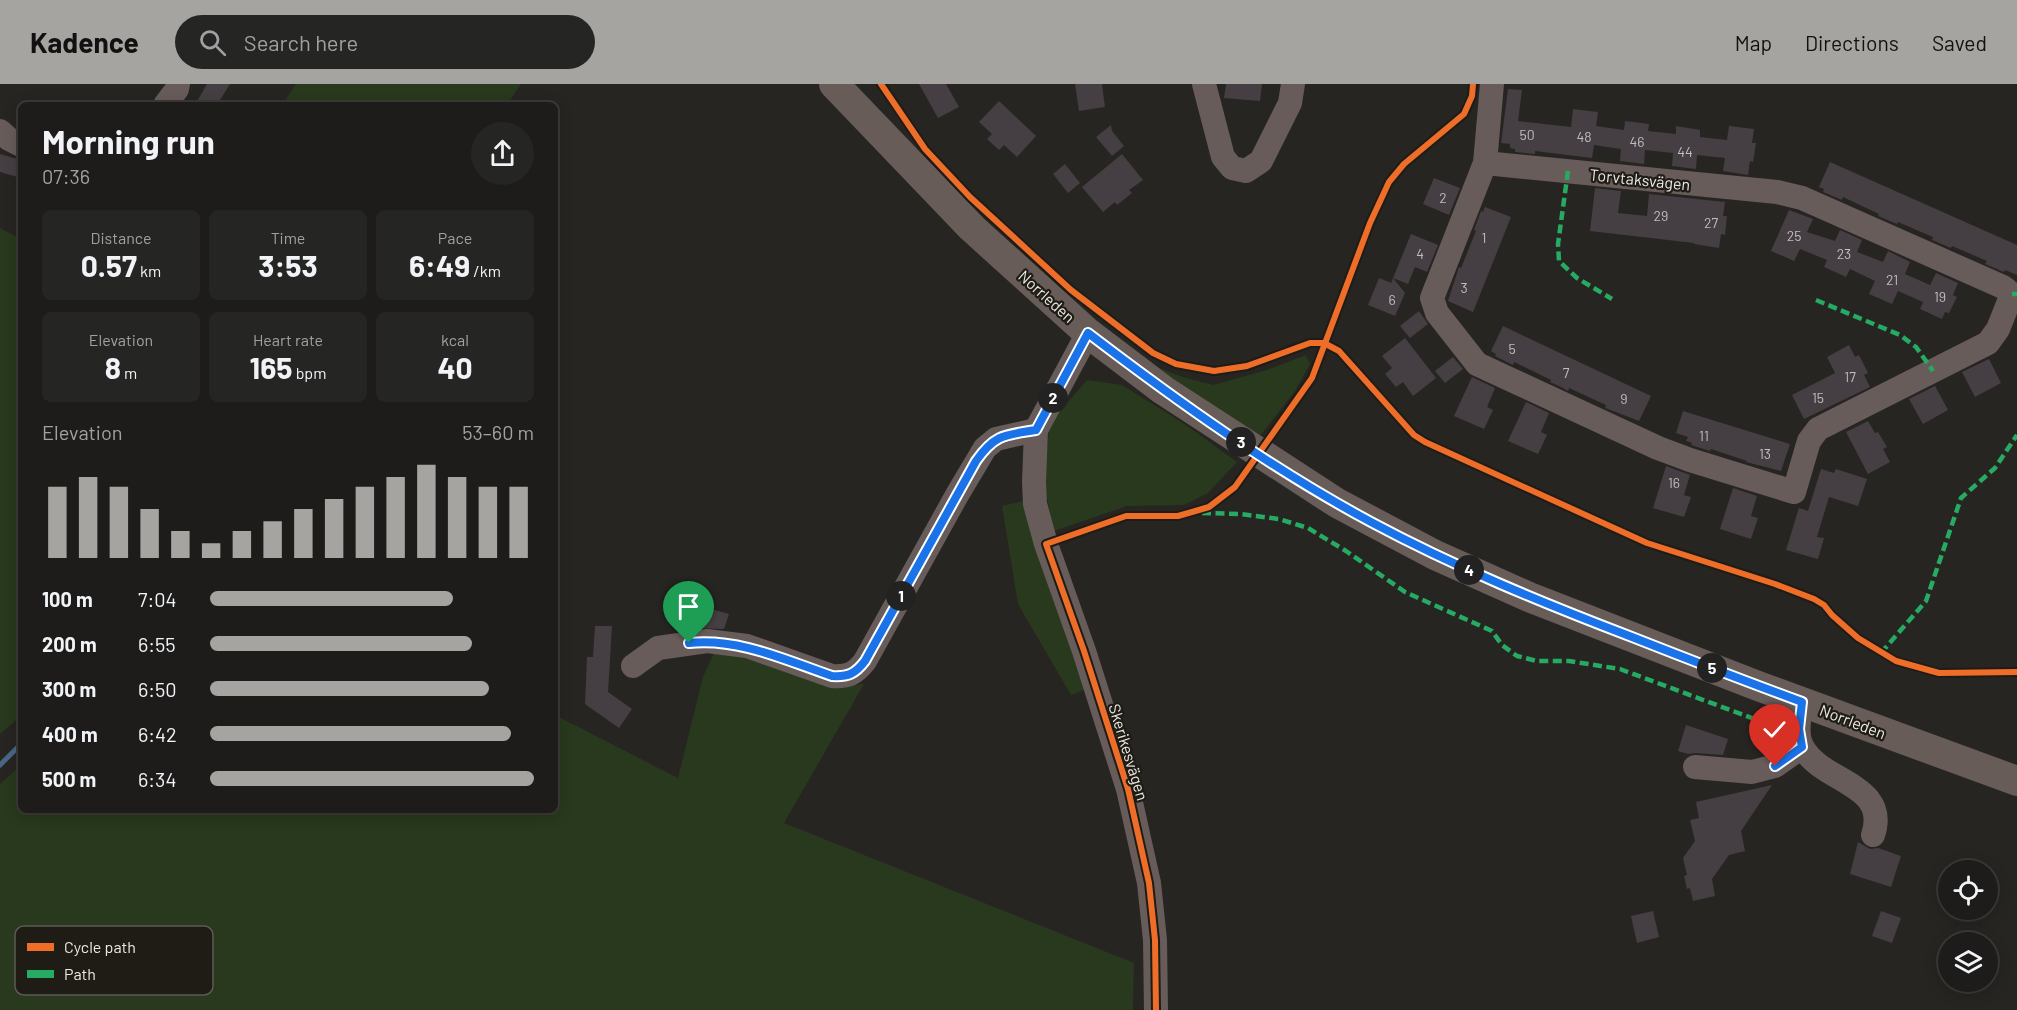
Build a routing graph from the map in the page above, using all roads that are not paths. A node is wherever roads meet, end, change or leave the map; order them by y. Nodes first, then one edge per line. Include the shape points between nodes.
1 (178, 84) edge
2 (834, 84) edge
3 (1204, 84) edge
4 (1293, 84) edge
5 (1492, 84) edge
6 (167, 102) edge
7 (0, 131) edge
8 (18, 144) edge
9 (1485, 163) junction
10 (1088, 333) junction
11 (1036, 430) junction
12 (633, 666) dead end
13 (1802, 702) junction
14 (1802, 747) junction
15 (1695, 767) dead end
16 (2017, 781) edge
17 (1873, 835) dead end
18 (1156, 1010) edge

1 - 6 street
2 - 10 main road, Norrleden via 972,228
3 - 4 street via 1223,157 1232,168 1246,171 1261,161 1290,103
5 - 9 street
7 - 8 street
9 - 9 street, Torvtaksvägen via 1432,298 1437,314 1477,364 1658,448 1794,492 1809,441 1818,429 1988,343 2012,294 1802,198 1777,192
10 - 11 street, Skerikesvägen
10 - 13 main road, Norrleden via 1163,390 1336,503 1435,555 1529,597
11 - 12 street via 996,439 985,448 857,672 846,677 832,676 747,646 707,641 658,648
11 - 18 street, Skerikesvägen via 1035,504 1128,789 1149,883
13 - 14 street
13 - 16 main road, Norrleden
14 - 15 street via 1775,766 1752,772
14 - 17 street via 1818,765 1864,794 1876,814

